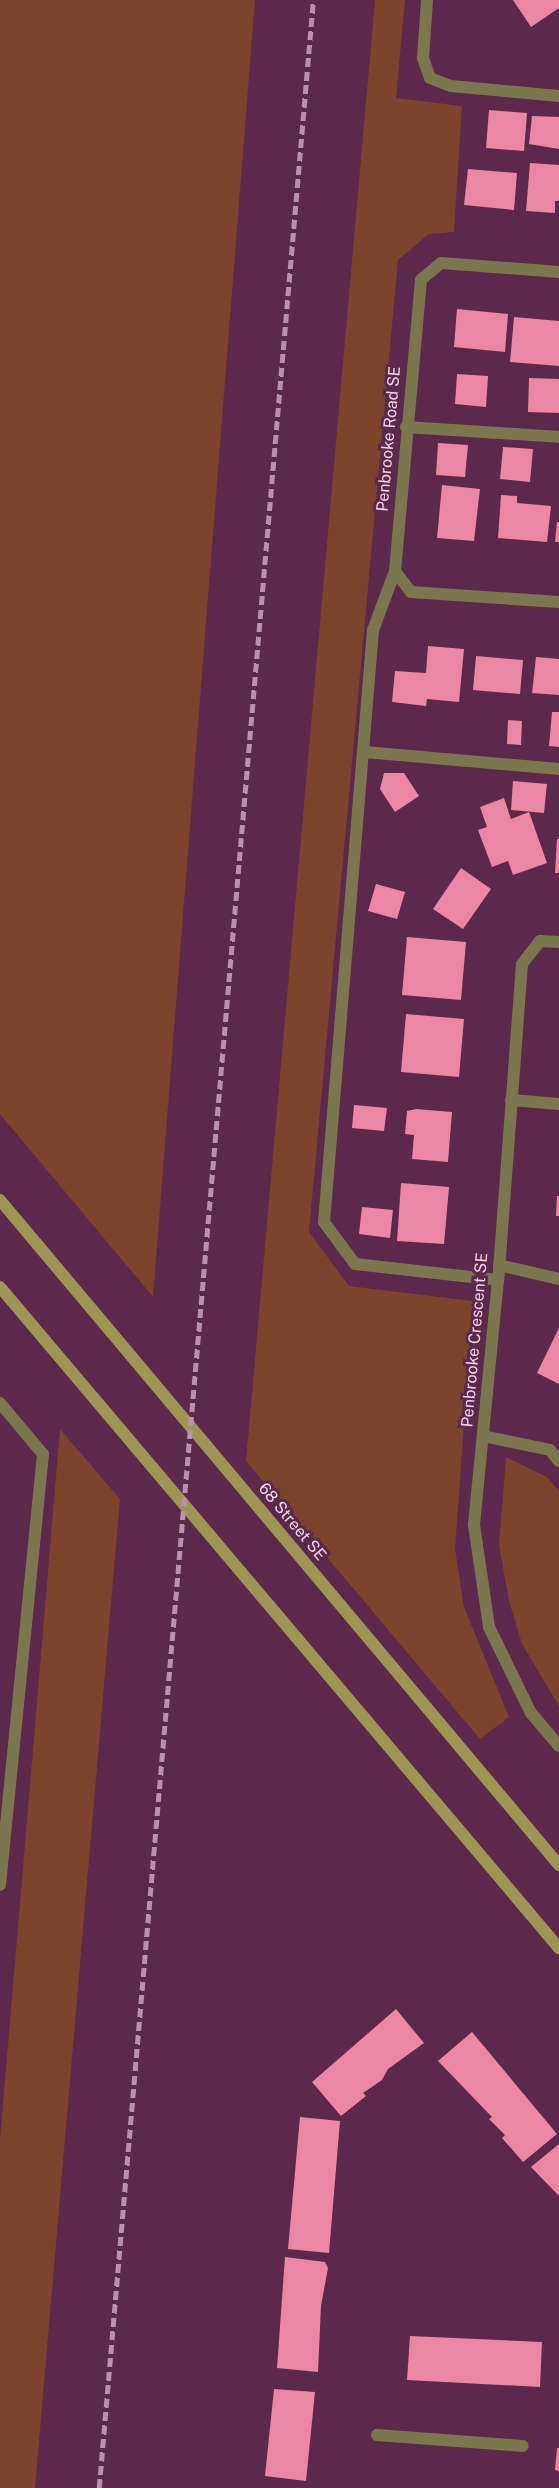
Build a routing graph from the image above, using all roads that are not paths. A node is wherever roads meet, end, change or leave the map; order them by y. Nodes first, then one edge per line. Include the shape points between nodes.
1 (427, 0) edge
2 (559, 96) edge
3 (559, 272) edge
4 (406, 427) junction
5 (559, 437) edge
6 (395, 571) junction
7 (559, 603) edge
8 (365, 752) junction
9 (559, 769) edge
10 (559, 942) edge
11 (512, 1100) junction
12 (559, 1104) edge
13 (0, 1200) edge
14 (499, 1265) junction
15 (559, 1278) edge
16 (498, 1280) junction
17 (0, 1287) edge
18 (0, 1403) edge
19 (483, 1436) junction
20 (559, 1461) edge
21 (559, 1746) edge
22 (559, 1865) edge
23 (0, 1885) edge
24 (559, 1948) edge
25 (376, 2435) dead end
26 (523, 2446) dead end

1 - 2 street via 423,58 430,78 451,86
3 - 4 street, Penbrooke Road SE via 441,263 421,280
4 - 5 street
4 - 6 street, Penbrooke Road SE
6 - 7 street via 411,592
6 - 8 street, Penbrooke Road SE via 373,630
8 - 9 street
8 - 16 street, Penbrooke Road SE via 324,1222 356,1264
10 - 11 street, Penbrooke Crescent SE via 540,941 522,964
11 - 12 street
11 - 14 street, Penbrooke Crescent SE
13 - 22 main road, 68 Street SE
14 - 15 street
14 - 16 street, Penbrooke Crescent SE
16 - 19 street, Penbrooke Crescent SE
17 - 24 main road
18 - 23 street via 43,1454
19 - 20 street via 550,1449
19 - 21 street, Penbrooke Crescent SE via 474,1525 489,1627 531,1713
25 - 26 street

